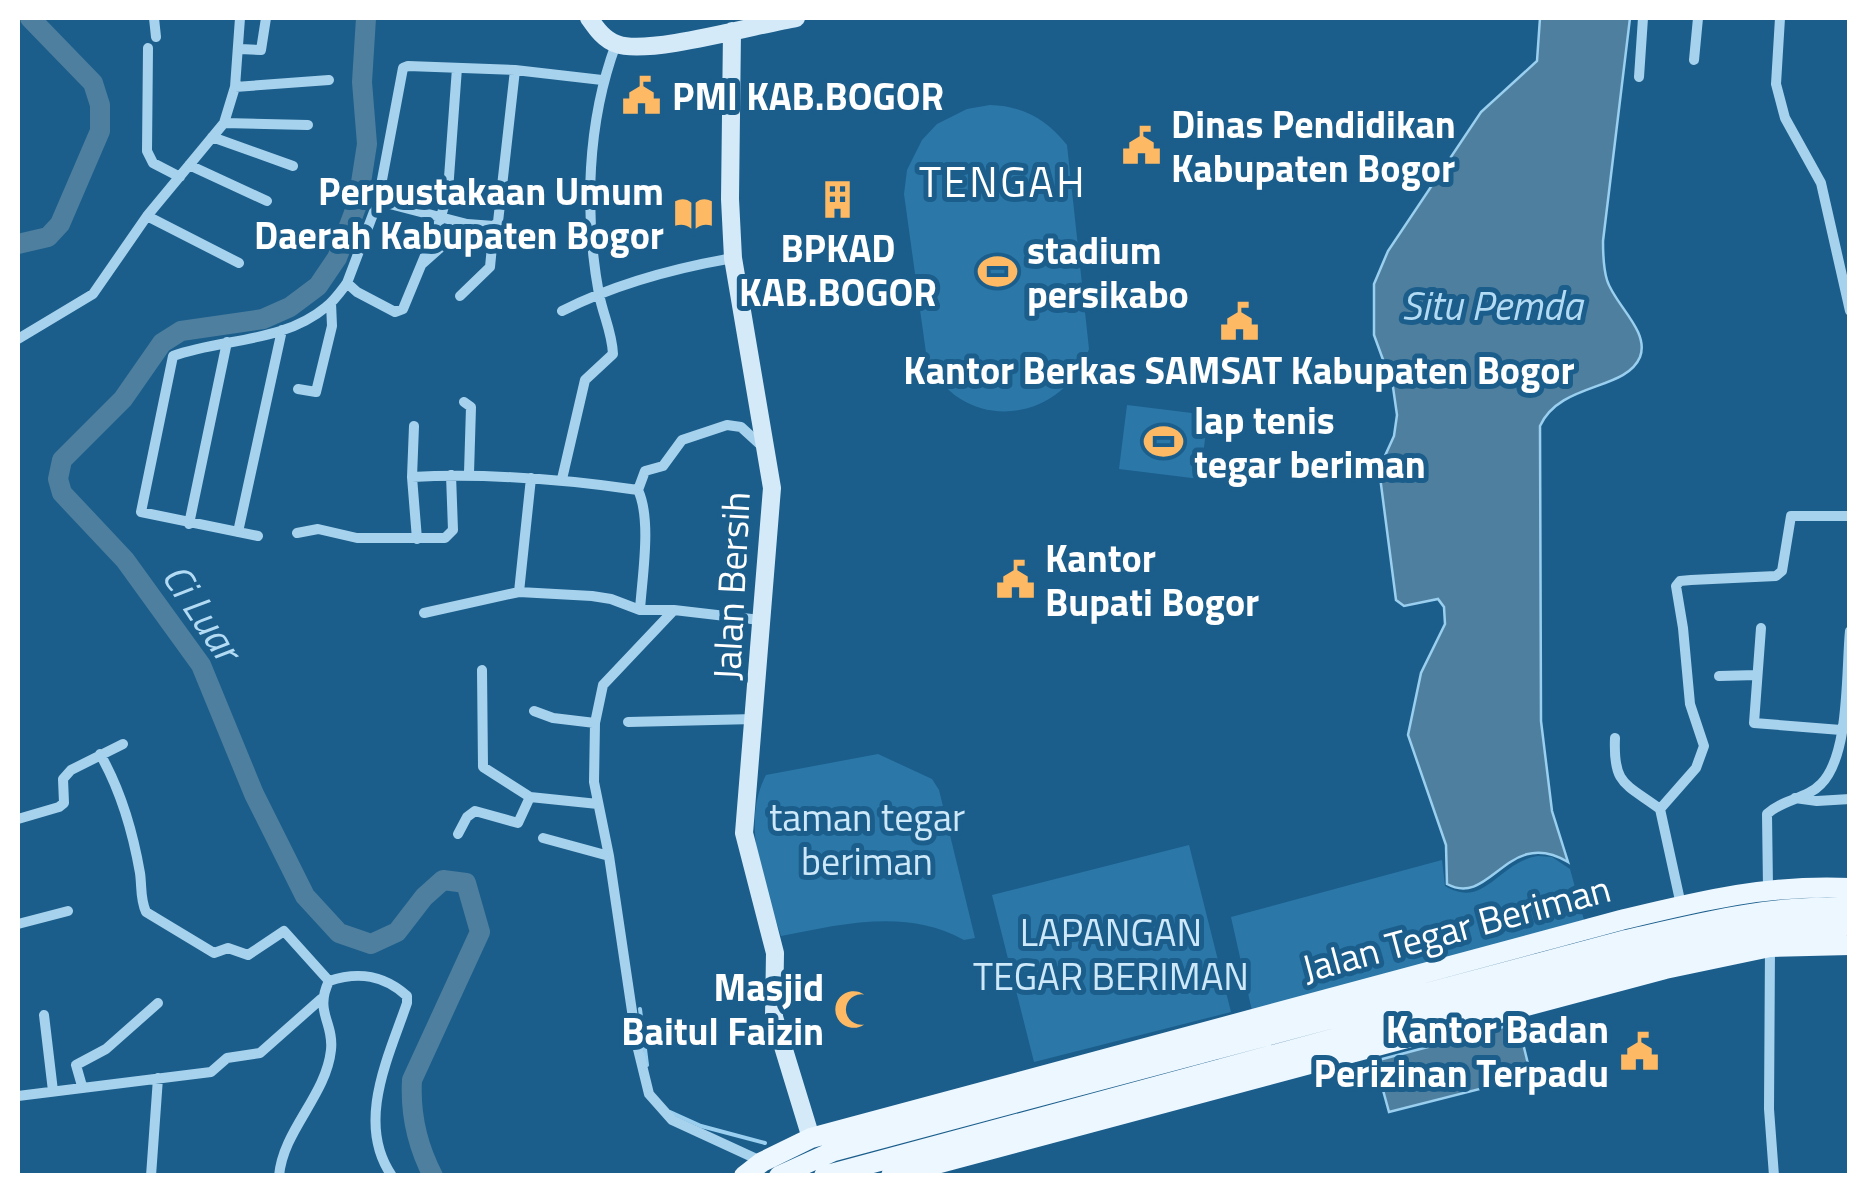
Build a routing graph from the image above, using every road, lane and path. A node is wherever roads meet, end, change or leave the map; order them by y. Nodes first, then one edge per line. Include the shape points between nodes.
1 (154, 18) edge
2 (240, 18) edge
3 (266, 18) edge
4 (589, 18) edge
5 (796, 18) edge
6 (1643, 18) edge
7 (1698, 18) edge
8 (1780, 18) edge
9 (762, 20) edge
10 (721, 28) edge
11 (156, 38) dead end
12 (616, 44) junction
13 (148, 48) dead end
14 (240, 49) junction
15 (1694, 60) dead end
16 (458, 68) junction
17 (516, 70) junction
18 (1639, 77) dead end
19 (329, 80) dead end
20 (602, 80) junction
21 (235, 87) junction
22 (224, 123) junction
23 (308, 124) dead end
24 (212, 136) junction
25 (190, 165) junction
26 (293, 166) dead end
27 (180, 177) junction
28 (267, 201) dead end
29 (378, 202) junction
30 (146, 216) junction
31 (441, 217) junction
32 (466, 224) junction
33 (494, 226) junction
34 (733, 258) junction
35 (239, 262) dead end
36 (418, 268) junction
37 (348, 283) junction
38 (460, 296) dead end
39 (600, 296) junction
40 (331, 302) junction
41 (1850, 311) edge
42 (562, 312) dead end
43 (282, 330) junction
44 (18, 339) edge
45 (227, 342) junction
46 (298, 390) dead end
47 (464, 402) dead end
48 (414, 426) dead end
49 (764, 448) junction
50 (469, 473) junction
51 (451, 475) junction
52 (412, 477) junction
53 (531, 478) junction
54 (562, 479) junction
55 (638, 490) junction
56 (1850, 516) edge
57 (189, 524) junction
58 (238, 532) junction
59 (297, 532) dead end
60 (258, 536) dead end
61 (417, 538) junction
62 (519, 592) junction
63 (640, 610) junction
64 (680, 611) junction
65 (424, 613) dead end
66 (760, 620) junction
67 (1761, 628) dead end
68 (1850, 630) edge
69 (482, 670) dead end
70 (1757, 675) junction
71 (1719, 676) dead end
72 (534, 711) dead end
73 (756, 718) junction
74 (628, 722) dead end
75 (596, 723) junction
76 (1841, 730) junction
77 (1616, 738) dead end
78 (123, 744) dead end
79 (100, 754) junction
80 (530, 798) junction
81 (1794, 798) junction
82 (1850, 800) edge
83 (598, 804) junction
84 (1660, 810) junction
85 (18, 819) edge
86 (458, 834) dead end
87 (543, 838) dead end
88 (609, 856) junction
89 (1768, 888) junction
90 (1850, 888) edge
91 (1681, 905) junction
92 (1850, 908) edge
93 (68, 911) dead end
94 (18, 924) edge
95 (1850, 925) edge
96 (1623, 930) junction
97 (1850, 945) edge
98 (1770, 947) junction
99 (329, 981) junction
100 (1453, 996) junction
101 (321, 999) junction
102 (158, 1004) dead end
103 (44, 1014) dead end
104 (1355, 1042) junction
105 (158, 1078) junction
106 (82, 1086) junction
107 (53, 1091) junction
108 (18, 1096) edge
109 (811, 1138) junction
110 (770, 1168) edge
111 (896, 1175) edge
112 (151, 1176) edge
113 (280, 1176) edge
114 (392, 1176) edge
115 (744, 1176) edge
116 (824, 1176) edge
117 (1774, 1176) edge

1 - 11 street
2 - 14 street
3 - 14 street via 261,50
4 - 12 street
5 - 9 street
6 - 18 street
7 - 15 street
8 - 41 street via 1776,84 1821,183
9 - 10 street
10 - 12 street via 668,43
10 - 34 street, Jalan Bersih
12 - 20 street
13 - 27 street via 148,151 153,163
14 - 21 street
16 - 17 street
16 - 29 street via 403,68
16 - 31 street
17 - 20 street
17 - 33 street
19 - 21 street
20 - 39 street via 588,210
21 - 22 street
22 - 23 street
22 - 24 street
24 - 25 street
24 - 26 street
25 - 27 street
25 - 28 street
27 - 30 street
29 - 31 street
29 - 37 street
30 - 35 street
30 - 44 street via 93,294
31 - 32 street
31 - 36 street
32 - 33 street
32 - 36 street
33 - 38 street via 490,267
34 - 39 street via 670,270
34 - 49 street, Jalan Bersih
36 - 37 street via 400,312
37 - 40 street
39 - 42 street
39 - 54 street via 613,354 585,380
40 - 43 street
40 - 46 street via 316,392
43 - 45 street
43 - 58 street
45 - 57 street
45 - 57 street via 173,356 142,512
47 - 50 street via 471,407
48 - 52 street
49 - 55 street via 728,425 682,440 663,466 645,471
49 - 66 street, Jalan Bersih via 772,488
50 - 51 street
50 - 53 street
51 - 52 street
51 - 61 street via 451,535
52 - 61 street
53 - 54 street
53 - 62 street
54 - 55 street
55 - 63 street
56 - 84 street via 1791,516 1776,576 1676,586 1690,704 1704,746 1696,768
57 - 58 street
58 - 60 street
59 - 61 street via 318,528 357,538
62 - 63 street via 611,599
62 - 65 street
63 - 64 street
64 - 66 street
64 - 75 street via 603,684
66 - 73 street, Jalan Bersih
67 - 70 street
68 - 76 street
69 - 80 street via 483,767
70 - 71 street
70 - 76 street via 1754,722
72 - 75 street
73 - 74 street
73 - 109 street, Jalan Bersih via 744,832 774,953 774,1017
75 - 83 street
76 - 81 street via 1825,781
77 - 84 street via 1614,768
78 - 79 street
79 - 85 street via 64,779 60,807
79 - 99 street via 125,815 146,912 214,953 228,948 248,955 284,931
80 - 83 street
80 - 86 street via 518,823 475,811
81 - 82 street
81 - 89 street via 1766,814
83 - 88 street
84 - 91 street
87 - 88 street
88 - 110 street via 649,1094 672,1120
89 - 90 main road, Jalan Tegar Beriman
89 - 91 main road, Jalan Tegar Beriman
91 - 96 main road, Jalan Tegar Beriman
92 - 96 main road, Jalan Tegar Beriman via 1743,913
93 - 94 street
95 - 100 main road, Jalan Tegar Beriman via 1743,933
96 - 100 main road, Jalan Tegar Beriman
96 - 109 main road, Jalan Tegar Beriman
97 - 98 main road, Jalan Tegar Beriman
98 - 104 main road, Jalan Tegar Beriman
98 - 117 street
99 - 101 street
99 - 114 street via 376,976 407,996 377,1089 376,1132
100 - 104 main road, Jalan Tegar Beriman
100 - 110 main road, Jalan Tegar Beriman
101 - 105 street via 260,1053 227,1058 210,1072
101 - 113 street via 331,1052 281,1155
102 - 106 street via 106,1049 76,1065
103 - 107 street
104 - 111 main road, Jalan Tegar Beriman
104 - 116 main road, Jalan Tegar Beriman
105 - 106 street
105 - 112 street
106 - 107 street
107 - 108 street
109 - 110 main road, Jalan Tegar Beriman
110 - 115 main road, Jalan Tegar Beriman

